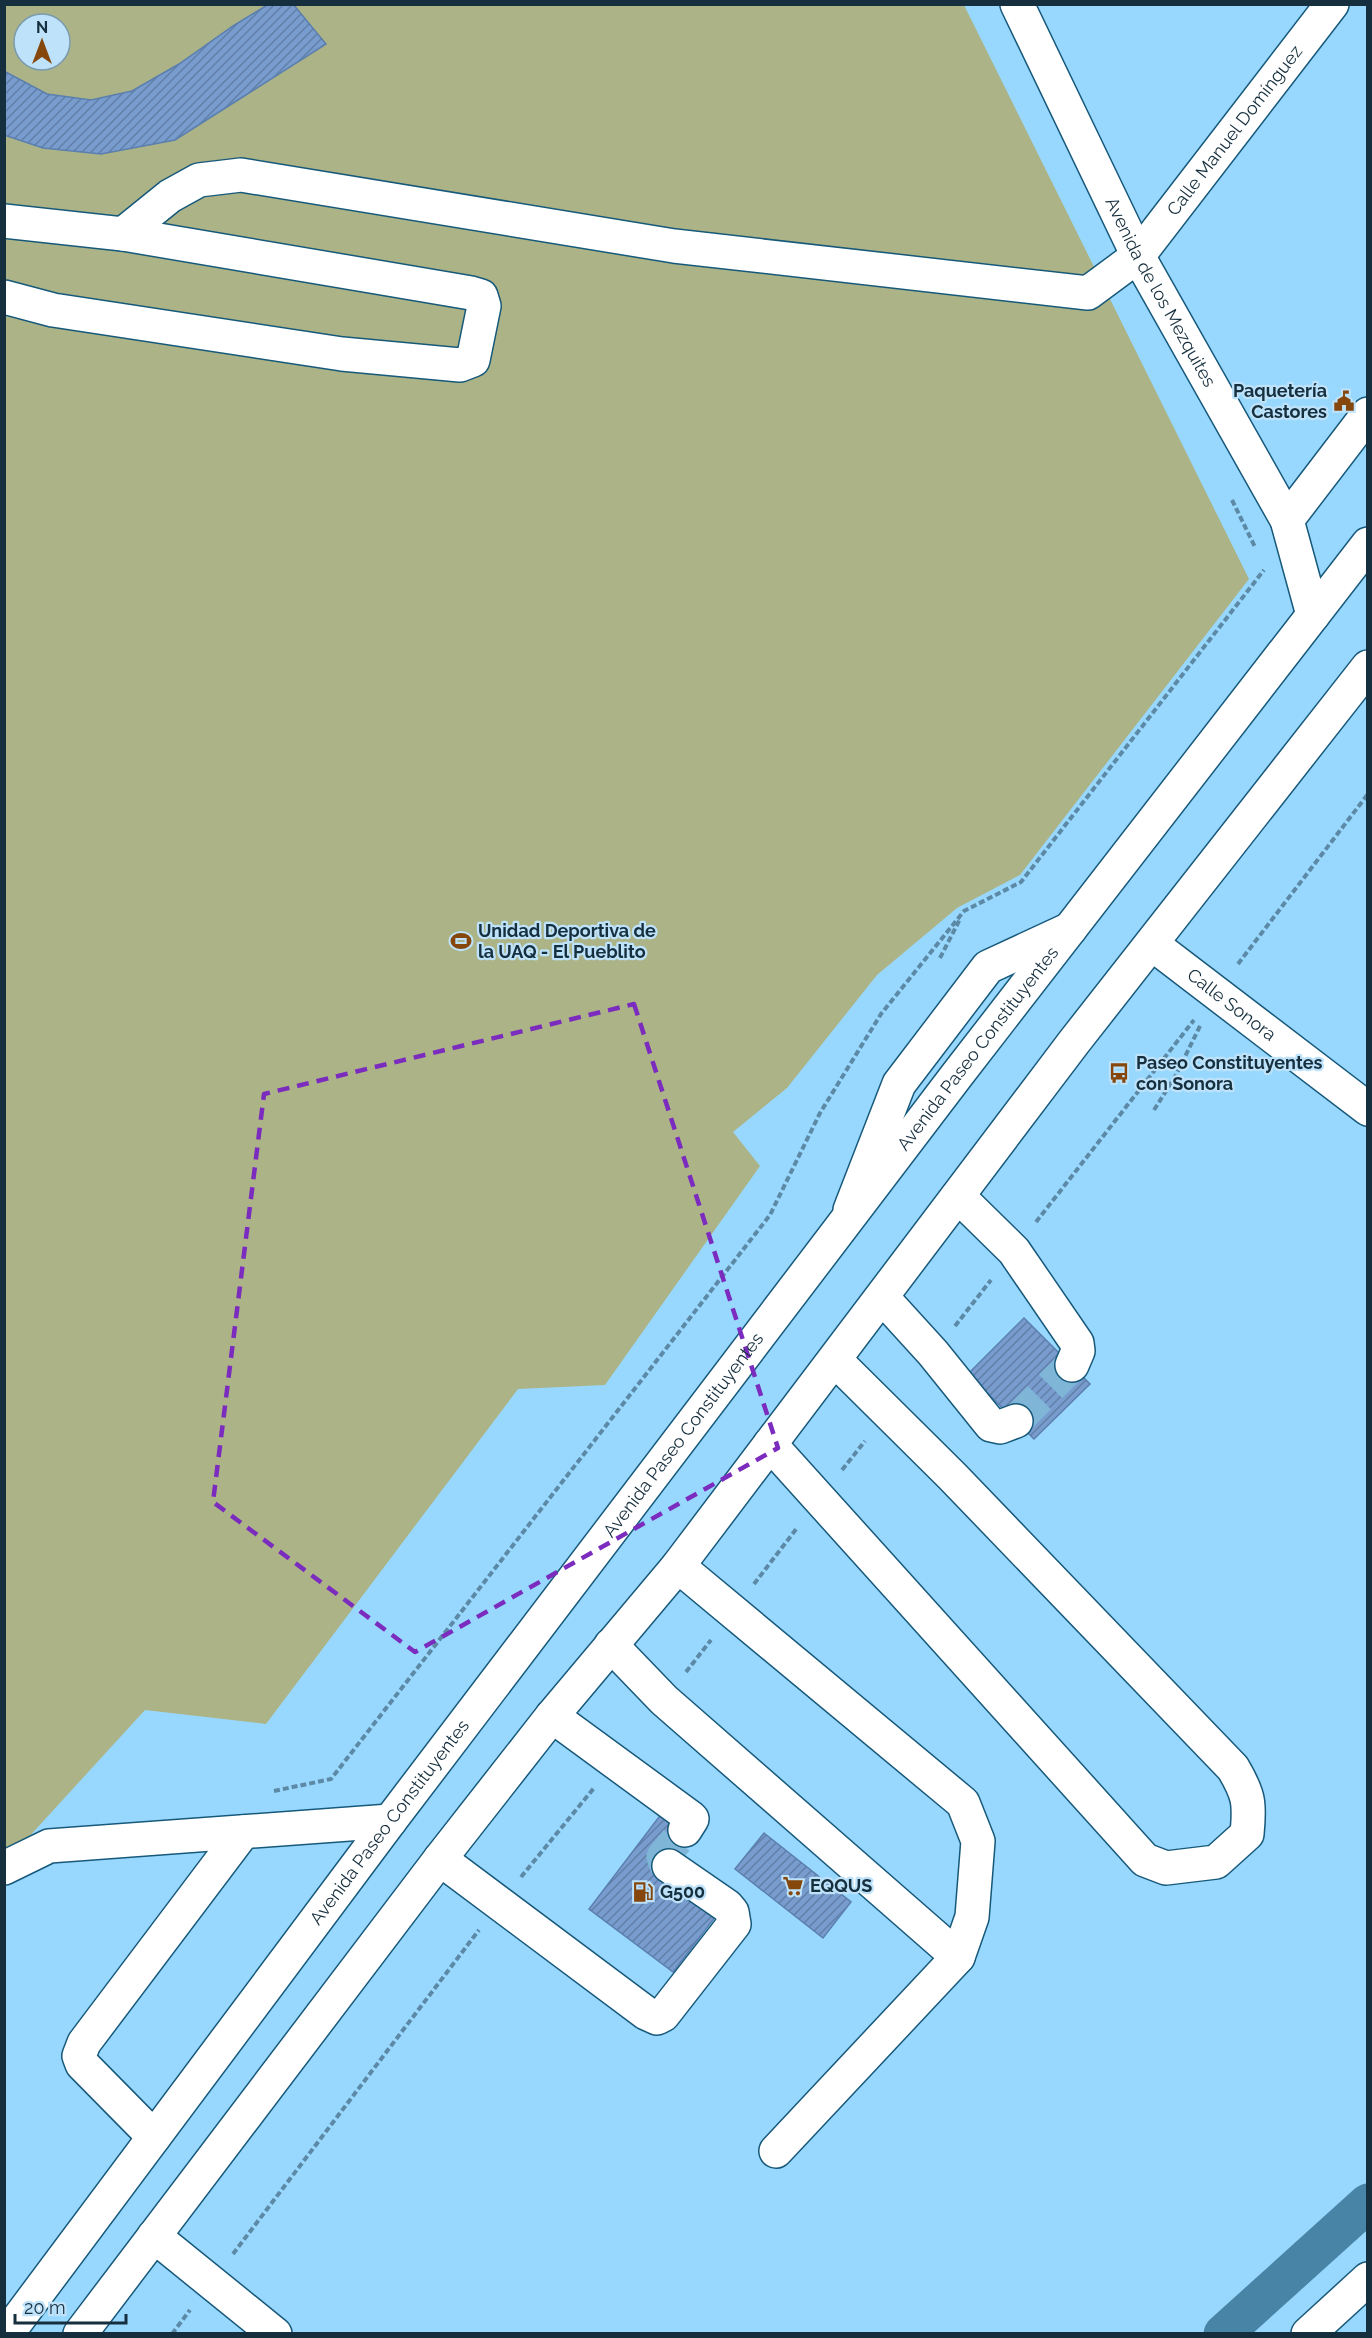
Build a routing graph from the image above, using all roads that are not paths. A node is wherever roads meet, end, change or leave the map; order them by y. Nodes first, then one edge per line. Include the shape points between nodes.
1 (1017, 4) edge
2 (1332, 4) edge
3 (4, 221) edge
4 (123, 234) junction
5 (1138, 256) junction
6 (4, 297) edge
7 (1368, 414) edge
8 (1287, 520) junction
9 (1368, 544) edge
10 (1313, 615) junction
11 (1368, 667) edge
12 (1152, 945) junction
13 (1368, 1109) edge
14 (958, 1196) junction
15 (882, 1297) junction
16 (835, 1360) junction
17 (1072, 1365) tunnel mouth
18 (1016, 1421) tunnel mouth
19 (770, 1444) junction
20 (678, 1566) junction
21 (611, 1645) junction
22 (552, 1716) junction
23 (390, 1821) junction
24 (685, 1830) dead end
25 (243, 1832) junction
26 (440, 1859) junction
27 (669, 1866) dead end
28 (4, 1869) edge
29 (958, 1957) junction
30 (154, 2137) junction
31 (776, 2151) dead end
32 (154, 2236) junction
33 (1368, 2279) edge
34 (7, 2334) edge
35 (80, 2334) edge
36 (275, 2334) edge
37 (1308, 2334) edge

1 - 5 main road, Avenida de los Mezquites
2 - 5 main road, Calle Manuel Domínguez
3 - 4 main road
4 - 5 main road, Calle Manuel Domínguez via 170,196 199,180 241,175 674,246 1088,293
4 - 6 main road via 482,296 484,306 473,360 459,365 342,354 53,310
5 - 8 main road, Avenida de los Mezquites
7 - 8 main road
8 - 10 main road, Avenida de los Mezquites
9 - 10 main road, Avenida Paseo Constituyentes
10 - 23 main road, Avenida Paseo Constituyentes
11 - 12 main road
12 - 13 main road, Calle Sonora
12 - 14 main road
14 - 15 main road
14 - 17 main road via 1014,1251 1077,1343
15 - 16 main road
15 - 18 main road via 991,1425 1000,1427
16 - 19 main road
16 - 19 main road via 1233,1768 1245,1788 1250,1809 1247,1834 1216,1862 1166,1868 1145,1860
19 - 20 main road
20 - 21 main road
20 - 29 main road via 963,1803 978,1841 972,1917
21 - 22 main road
21 - 29 main road via 664,1700
22 - 24 main road via 690,1817
22 - 26 main road
23 - 25 main road
23 - 30 main road, Avenida Paseo Constituyentes
25 - 28 main road via 49,1846
25 - 30 main road via 84,2043 79,2056 82,2064
26 - 27 main road via 657,2018 667,2011 734,1924 727,1906
26 - 32 main road
29 - 31 main road
30 - 34 main road, Avenida Paseo Constituyentes
32 - 35 main road
32 - 36 main road
33 - 37 main road

